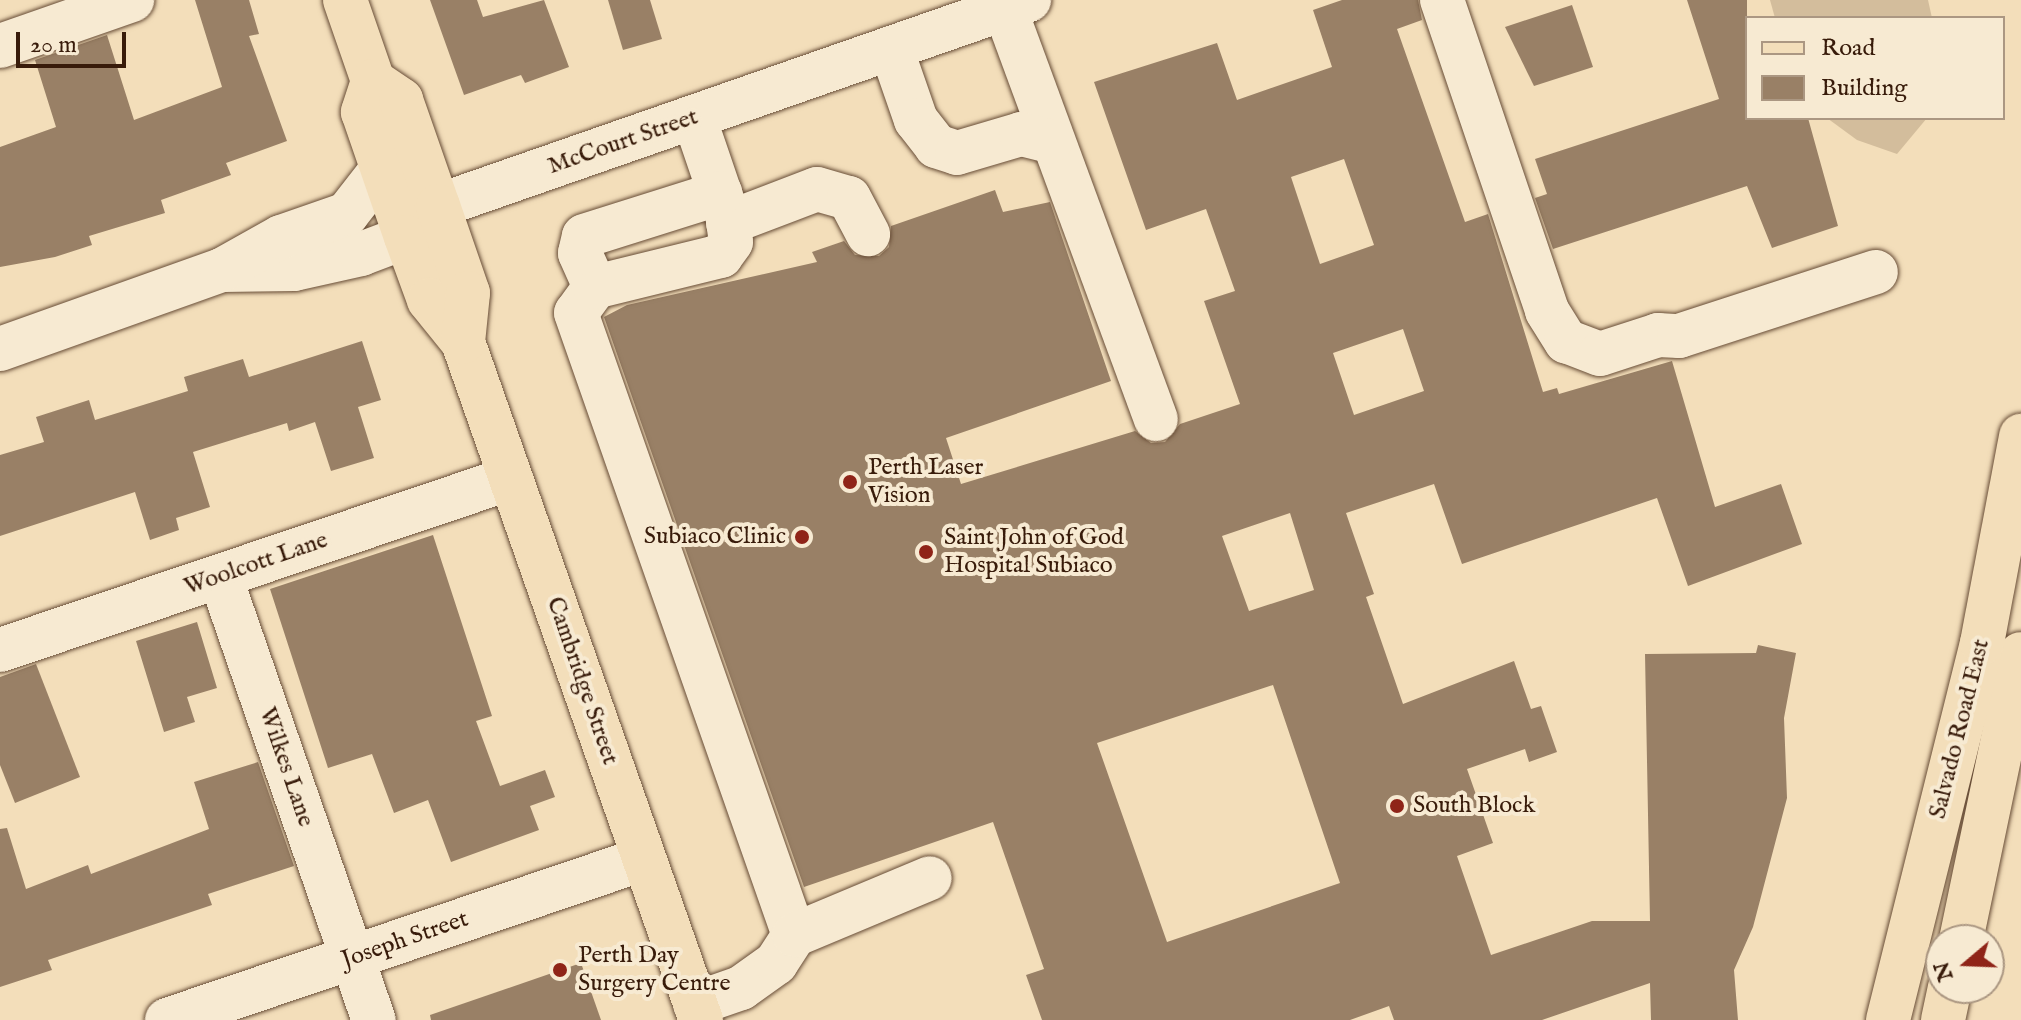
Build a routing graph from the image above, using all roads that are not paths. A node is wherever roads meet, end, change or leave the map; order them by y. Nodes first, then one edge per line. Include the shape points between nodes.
1 (132, 0) edge
2 (345, 0) edge
3 (1442, 0) edge
4 (1017, 4) edge
5 (0, 46) edge
6 (891, 48) junction
7 (373, 81) junction
8 (694, 117) junction
9 (1050, 141) junction
10 (383, 168) junction
11 (438, 206) junction
12 (724, 208) junction
13 (868, 234) dead end
14 (406, 237) junction
15 (222, 270) junction
16 (1876, 272) dead end
17 (595, 287) junction
18 (463, 342) junction
19 (0, 349) edge
20 (1156, 419) dead end
21 (2021, 436) edge
22 (511, 478) junction
23 (220, 576) junction
24 (0, 650) edge
25 (2021, 654) edge
26 (643, 859) junction
27 (930, 878) dead end
28 (1964, 924) edge
29 (794, 935) junction
30 (352, 958) junction
31 (1891, 1006) edge
32 (1948, 1011) edge
33 (698, 1012) edge
34 (167, 1020) edge
35 (374, 1020) edge

1 - 5 street
2 - 7 main road
3 - 16 street via 1547,311 1566,341 1600,354 1658,335 1679,336
4 - 6 street, McCourt Street
4 - 9 street
6 - 8 street, McCourt Street
6 - 9 street via 916,120 936,146 957,153 1021,134
7 - 10 main road, Cambridge Street via 363,112
7 - 11 main road, Cambridge Street via 401,100
8 - 11 street, McCourt Street
8 - 12 street
9 - 20 street
10 - 14 main road, Cambridge Street
10 - 15 street, McCourt Street via 347,214 281,237
11 - 14 street, McCourt Street
11 - 18 main road, Cambridge Street via 468,293
12 - 13 street via 817,189 849,198
12 - 17 street via 731,242 721,256
12 - 17 street via 584,236 582,261
14 - 15 street, McCourt Street via 294,269
14 - 18 main road, Cambridge Street via 429,300
15 - 19 street, McCourt Street
17 - 29 street via 576,313
18 - 22 main road, Cambridge Street
21 - 31 main road, Salvado Road East via 1982,643
22 - 23 street, Woolcott Lane
22 - 26 main road, Cambridge Street
23 - 24 street, Woolcott Lane
23 - 30 street, Wilkes Lane
25 - 28 main road, Salvado Road East
26 - 30 street, Joseph Street
26 - 33 main road, Cambridge Street
27 - 29 street
29 - 33 street via 776,963
30 - 34 street, Joseph Street
30 - 35 street, Wilkes Lane
31 - 32 street

